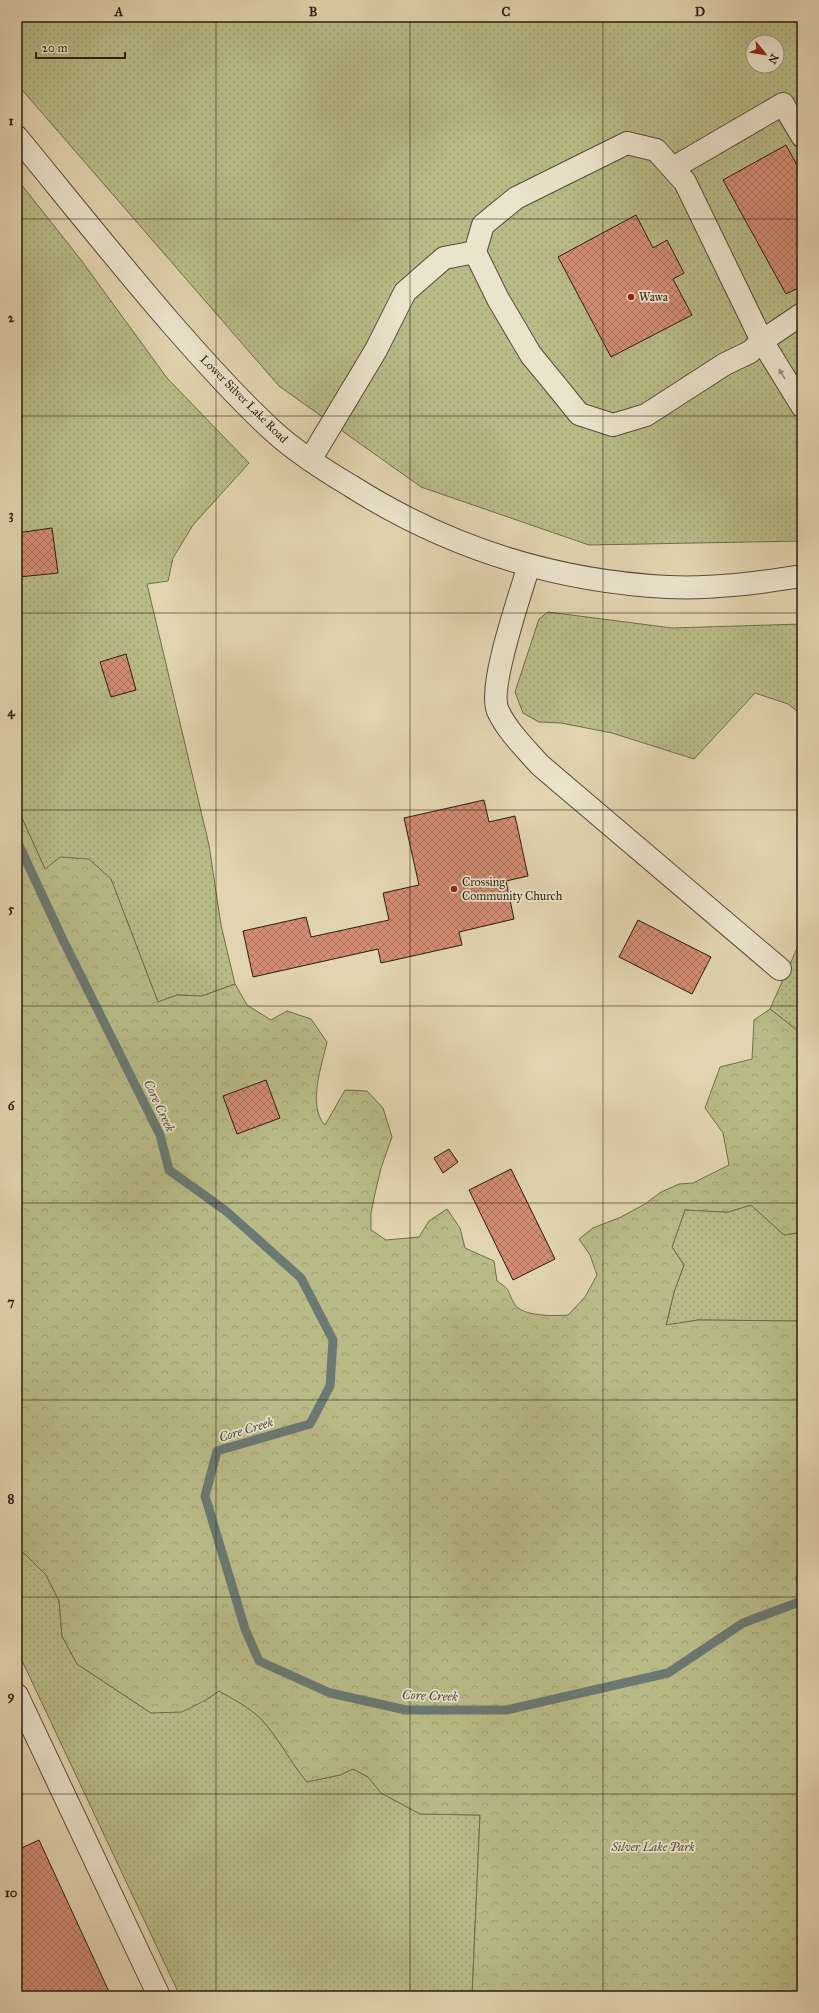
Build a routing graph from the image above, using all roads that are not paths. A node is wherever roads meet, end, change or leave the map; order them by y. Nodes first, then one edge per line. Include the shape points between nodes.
1 (802, 136) edge
2 (17, 137) edge
3 (673, 168) junction
4 (475, 252) junction
5 (802, 314) edge
6 (762, 341) junction
7 (802, 406) edge
8 (310, 460) junction
9 (529, 565) junction
10 (802, 576) edge
11 (780, 969) dead end
12 (17, 1695) edge
13 (159, 1996) edge

1 - 3 street via 783,104
2 - 8 street, Lower Silver Lake Road via 125,270 218,377 274,432
3 - 4 street via 656,150 627,143 516,198 483,225
3 - 6 street via 685,182
4 - 6 street via 498,299 531,355 579,414 613,425 646,415 725,364 750,352
4 - 8 street via 444,258 405,292 376,350
5 - 6 street
7 -> 6 street
8 - 9 street, Lower Silver Lake Road via 376,502 432,530 502,558
9 - 10 street, Lower Silver Lake Road via 568,576 670,587 754,584
9 - 11 street via 500,664 496,694 498,710 513,734 540,765
12 - 13 street

